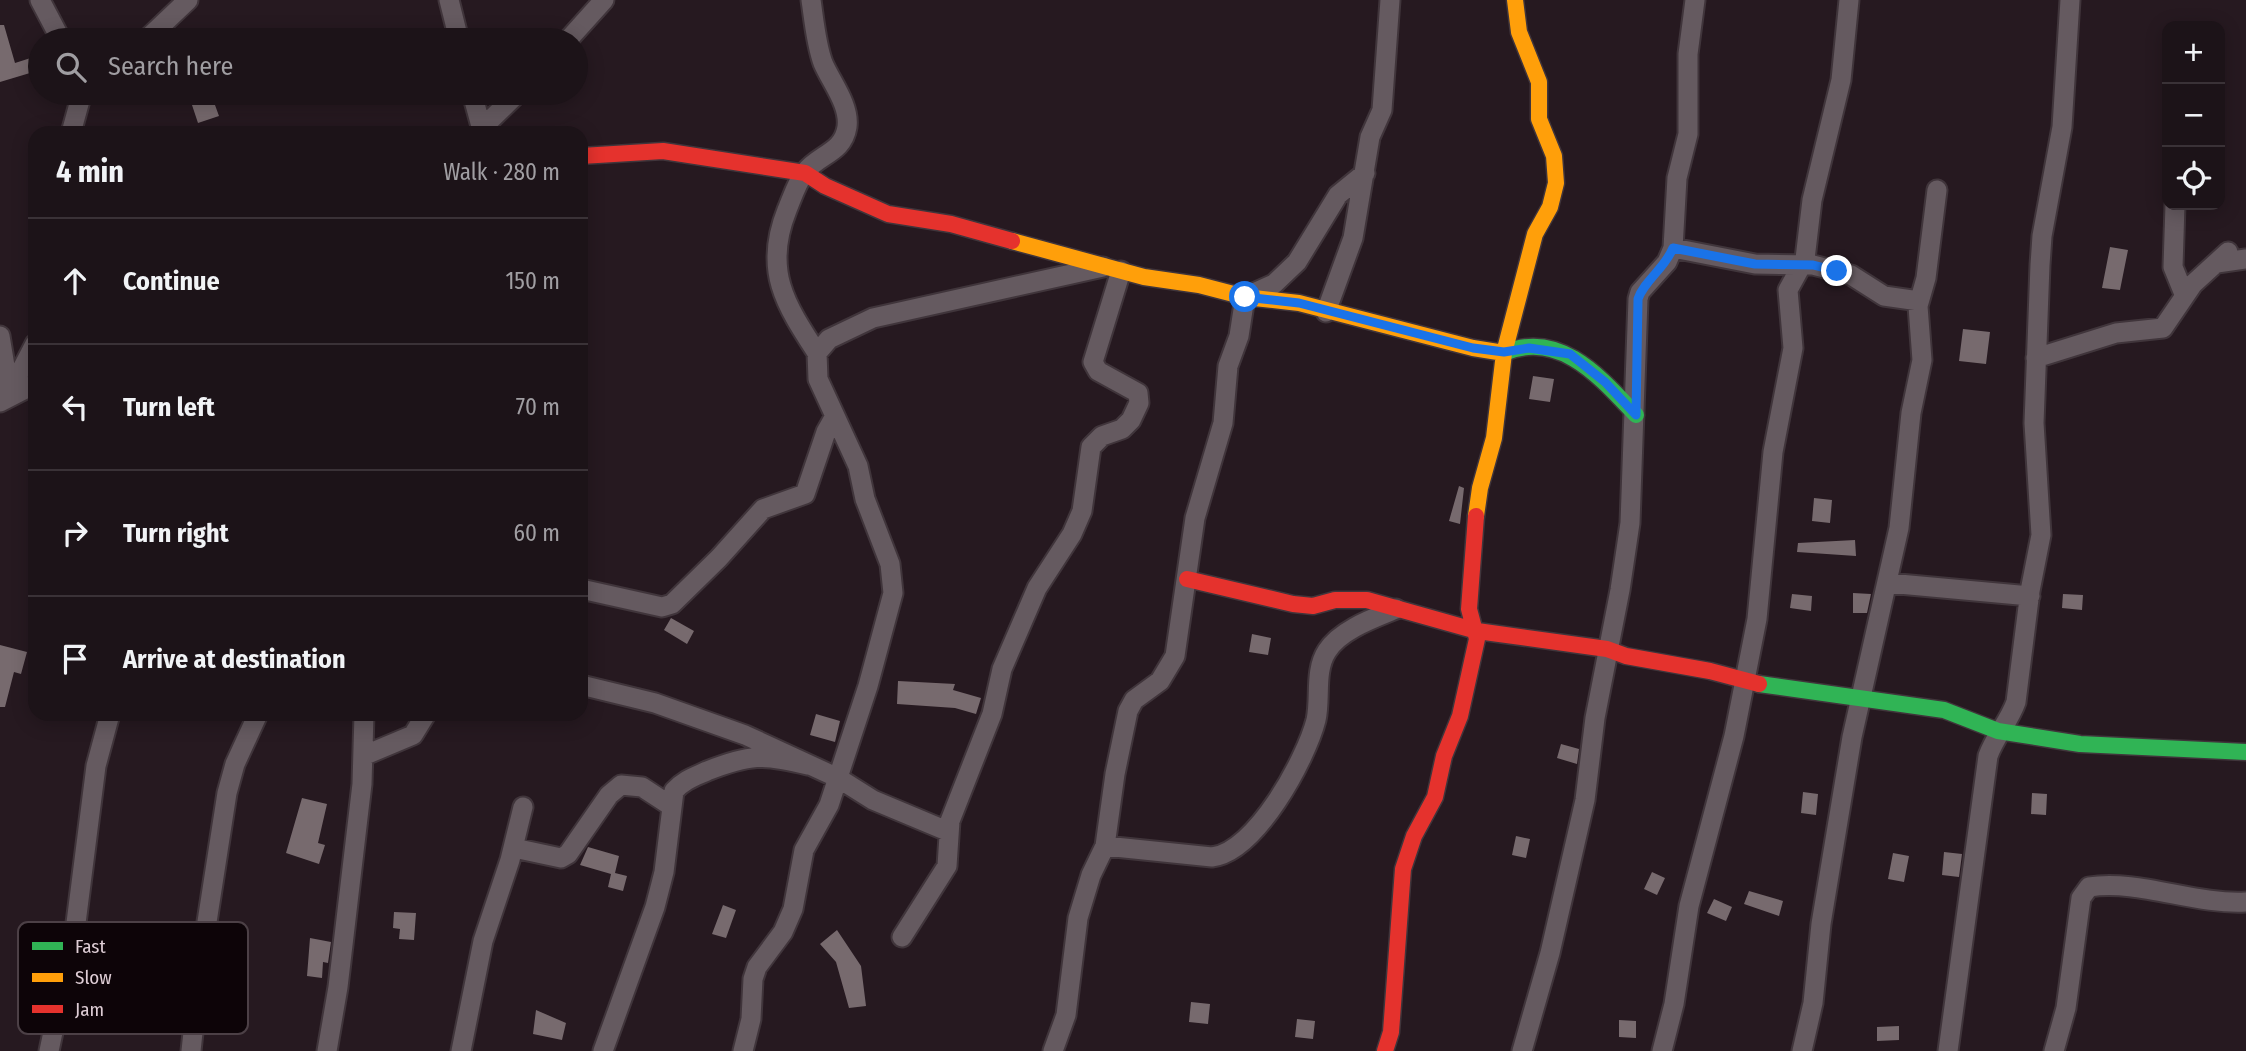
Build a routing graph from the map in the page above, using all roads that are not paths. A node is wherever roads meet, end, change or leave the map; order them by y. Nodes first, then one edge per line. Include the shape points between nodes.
1 (40, 0) edge
2 (188, 0) edge
3 (449, 0) edge
4 (604, 0) edge
5 (811, 0) edge
6 (1390, 0) edge
7 (1515, 0) edge
8 (1695, 0) edge
9 (1849, 0) edge
10 (2070, 0) edge
11 (55, 28) edge
12 (159, 28) edge
13 (456, 28) edge
14 (579, 28) edge
15 (79, 105) edge
16 (474, 105) edge
17 (506, 105) edge
18 (73, 126) edge
19 (478, 126) edge
20 (484, 126) edge
21 (588, 156) edge
22 (804, 173) junction
23 (1365, 173) junction
24 (1937, 190) dead end
25 (2175, 210) edge
26 (1673, 248) junction
27 (2230, 258) edge
28 (1803, 265) junction
29 (1112, 269) junction
30 (2184, 294) junction
31 (1245, 297) junction
32 (1919, 301) junction
33 (1326, 312) junction
34 (0, 336) edge
35 (1504, 352) junction
36 (817, 353) junction
37 (28, 357) edge
38 (2036, 358) junction
39 (28, 386) edge
40 (2, 395) edge
41 (1636, 415) junction
42 (835, 416) junction
43 (1187, 579) junction
44 (1888, 583) junction
45 (588, 591) edge
46 (2030, 596) junction
47 (1396, 610) junction
48 (1477, 631) junction
49 (1607, 649) junction
50 (1742, 682) junction
51 (588, 687) edge
52 (1860, 698) junction
53 (108, 721) edge
54 (255, 721) edge
55 (363, 721) edge
56 (422, 721) edge
57 (1998, 730) junction
58 (2246, 752) edge
59 (363, 756) junction
60 (808, 765) junction
61 (838, 778) junction
62 (671, 806) junction
63 (523, 807) dead end
64 (947, 831) junction
65 (1105, 846) junction
66 (513, 848) junction
67 (2246, 902) edge
68 (76, 922) edge
69 (207, 922) edge
70 (902, 937) dead end
71 (327, 1051) edge
72 (461, 1051) edge
73 (603, 1051) edge
74 (743, 1051) edge
75 (1053, 1051) edge
76 (1385, 1051) edge
77 (1522, 1051) edge
78 (1662, 1051) edge
79 (1802, 1051) edge
80 (1948, 1051) edge
81 (2054, 1051) edge

1 - 11 street
2 - 12 street
3 - 13 street
4 - 14 street
5 - 22 street via 822,61 848,122 834,152
6 - 23 street via 1381,110 1370,137
7 - 35 street via 1519,32 1539,82 1539,119 1554,156 1556,175 1553,197 1530,249
8 - 26 street via 1688,54 1688,134 1676,178
9 - 28 street via 1841,80 1812,200
10 - 38 street via 2062,127 2042,236
15 - 18 street
16 - 19 street
17 - 20 street
21 - 22 street via 663,151
22 - 29 street via 888,214 951,224
22 - 36 street via 784,219 776,267 781,293
23 - 31 street via 1338,195 1297,262 1274,284
23 - 33 street via 1353,238
24 - 32 street
25 - 30 street via 2173,267
26 - 28 street via 1755,264
26 - 41 street via 1638,299
27 - 30 street
28 - 32 street via 1851,275 1884,296
28 - 50 street via 1788,290 1793,348 1773,452 1758,619
29 - 31 street
29 - 36 street via 873,318 829,339
29 - 64 street via 1093,362 1098,371 1138,393 1139,403 1122,429 1102,436 1091,447 1082,511 1022,622
30 - 38 street via 2163,328 2116,334
31 - 33 street via 1299,303
31 - 43 street via 1228,366 1223,423 1195,518
32 - 44 street via 1922,360
33 - 35 street via 1456,345
34 - 40 street via 7,366
35 - 41 street via 1529,348 1570,354
35 - 48 street via 1494,438 1480,488 1473,543 1469,609
36 - 42 street via 818,379
37 - 40 street
38 - 46 street via 2035,465 2041,535
39 - 40 street
41 - 49 street via 1630,523
42 - 45 street via 805,495 763,509 672,604 662,607
42 - 61 street via 858,466 893,575 893,593 868,686
43 - 47 street via 1293,604 1313,606 1348,598
43 - 65 street via 1175,656 1160,681 1134,700 1128,711
44 - 46 street
44 - 52 street
46 - 57 street via 2016,702
47 - 48 street
47 - 65 street via 1358,627 1327,651 1315,723 1303,760 1235,849 1212,857
48 - 49 street
48 - 76 street via 1460,716 1435,797 1403,869 1391,1032
49 - 50 street
49 - 77 street via 1585,800
50 - 52 street
50 - 78 street via 1734,736 1689,906
51 - 60 street via 655,703 745,735
52 - 57 street via 1944,710
52 - 79 street
53 - 68 street via 96,766
54 - 69 street via 235,764 228,793
55 - 59 street
56 - 59 street via 413,735
57 - 58 street via 2080,744
57 - 80 street via 1988,756
59 - 71 street
60 - 61 street
60 - 62 street via 755,755 729,762 681,783
61 - 64 street via 873,800
61 - 74 street via 822,822 804,850 793,909 783,932 757,967
62 - 66 street via 642,787 621,785 568,854 561,858
62 - 73 street via 655,907
63 - 66 street
64 - 70 street via 947,866
65 - 75 street via 1078,918 1066,1015
66 - 72 street via 483,941
67 - 81 street via 2106,885 2089,887 2081,898 2066,1008

